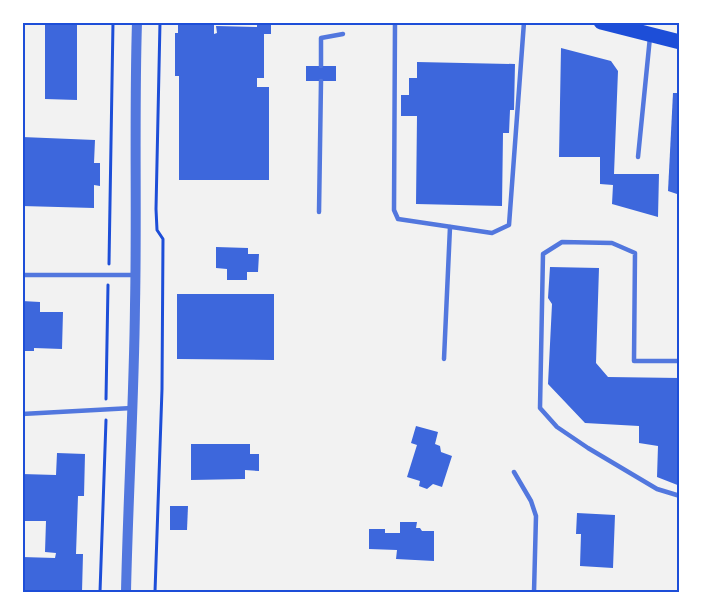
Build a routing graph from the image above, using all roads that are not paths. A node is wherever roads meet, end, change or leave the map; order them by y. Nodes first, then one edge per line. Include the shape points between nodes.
1 (137, 22) edge
2 (395, 22) edge
3 (524, 22) edge
4 (601, 22) edge
5 (344, 34) dead end
6 (650, 35) junction
7 (680, 42) edge
8 (321, 66) dead end
9 (321, 81) dead end
10 (638, 157) dead end
11 (319, 212) dead end
12 (450, 227) junction
13 (22, 275) edge
14 (136, 275) junction
15 (444, 359) dead end
16 (680, 361) edge
17 (132, 408) junction
18 (22, 414) edge
19 (514, 472) dead end
20 (680, 496) edge
21 (126, 592) edge
22 (534, 592) edge

1 - 14 street
2 - 12 lane via 394,210 398,219
3 - 12 lane via 509,225 492,233
4 - 6 main road
5 - 8 lane via 321,38
6 - 7 main road
6 - 10 lane
9 - 11 lane
12 - 15 lane
13 - 14 lane
14 - 17 street
16 - 20 lane via 634,361 635,253 612,243 562,242 543,254 540,408 557,427 588,448 657,489
17 - 18 lane
17 - 21 street
19 - 22 lane via 536,516

